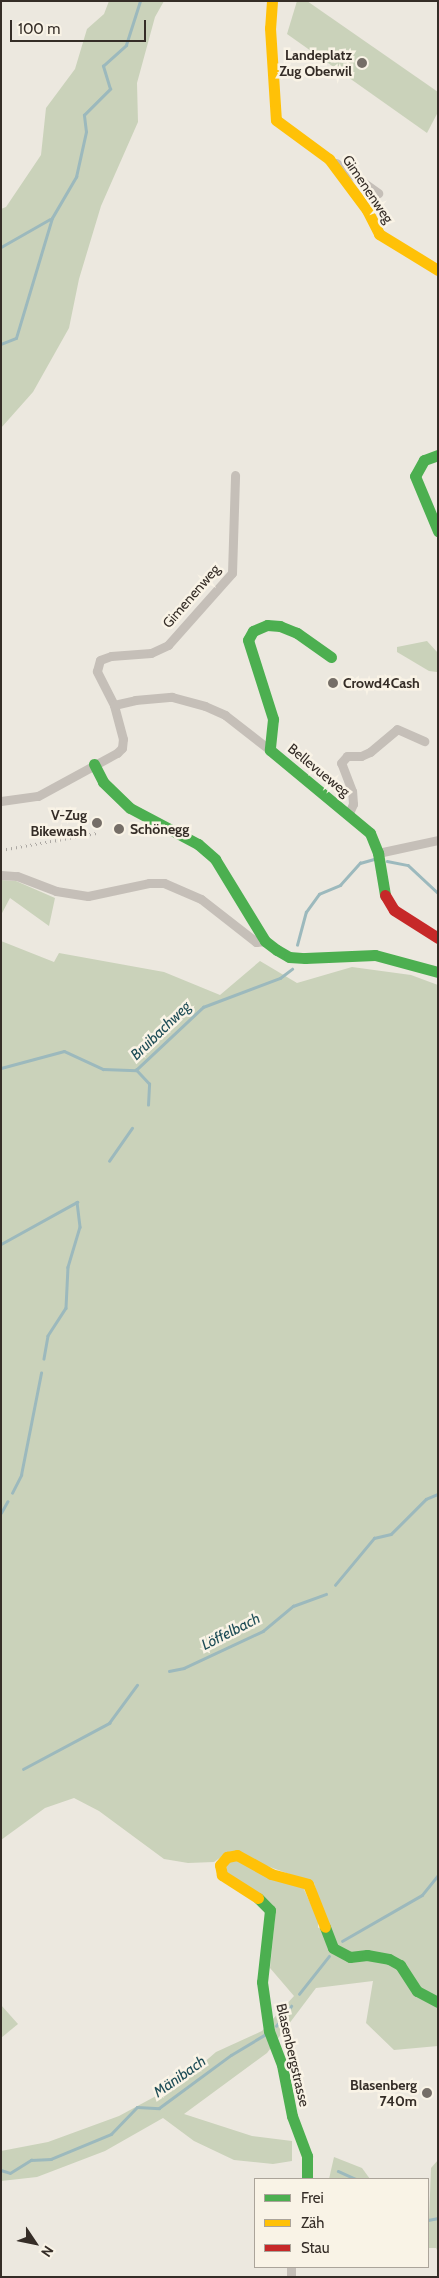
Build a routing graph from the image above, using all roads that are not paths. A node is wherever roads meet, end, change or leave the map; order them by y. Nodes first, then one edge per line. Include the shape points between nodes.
1 (272, 1) edge
2 (330, 159) junction
3 (378, 193) dead end
4 (438, 270) edge
5 (438, 455) edge
6 (235, 475) dead end
7 (438, 532) edge
8 (331, 657) dead end
9 (114, 705) junction
10 (424, 742) dead end
11 (270, 750) junction
12 (94, 764) junction
13 (1, 801) edge
14 (349, 813) junction
15 (438, 840) edge
16 (378, 853) junction
17 (1, 875) edge
18 (438, 938) edge
19 (265, 941) junction
20 (438, 972) edge
21 (438, 2002) edge
22 (307, 2178) edge

1 - 2 street, Gimenenweg via 270,28 276,120
2 - 3 street
2 - 4 street, Gimenenweg via 367,210 379,234
5 - 7 street via 424,460 415,476
6 - 9 street, Gimenenweg via 232,573 168,645 151,653 100,660 97,671
8 - 11 street, Bellevueweg via 280,626 267,624 253,631 248,640 250,651 273,719
9 - 11 street, Bellevueweg via 160,697 198,704 226,715
9 - 12 street via 123,739 122,748
10 - 14 street, Bellevueweg via 397,729 370,752 347,756 342,763 352,790 353,804
11 - 14 street, Bellevueweg
12 - 13 street via 38,796
12 - 19 street via 103,782 130,808 198,844 215,859
14 - 16 street, Bellevueweg via 370,833
15 - 16 street
16 - 18 street, Bellevueweg via 386,900 394,910
17 - 19 street via 17,876 56,891 88,896 149,883 164,883 201,899 256,942
19 - 20 street via 289,957 375,955
21 - 22 street, Blasenbergstrasse via 417,1991 400,1965 389,1959 367,1955 350,1957 333,1948 308,1884 271,1874 236,1856 227,1857 220,1865 222,1875 264,1902 270,1910 262,1982 269,2031 282,2065 292,2116 307,2156

